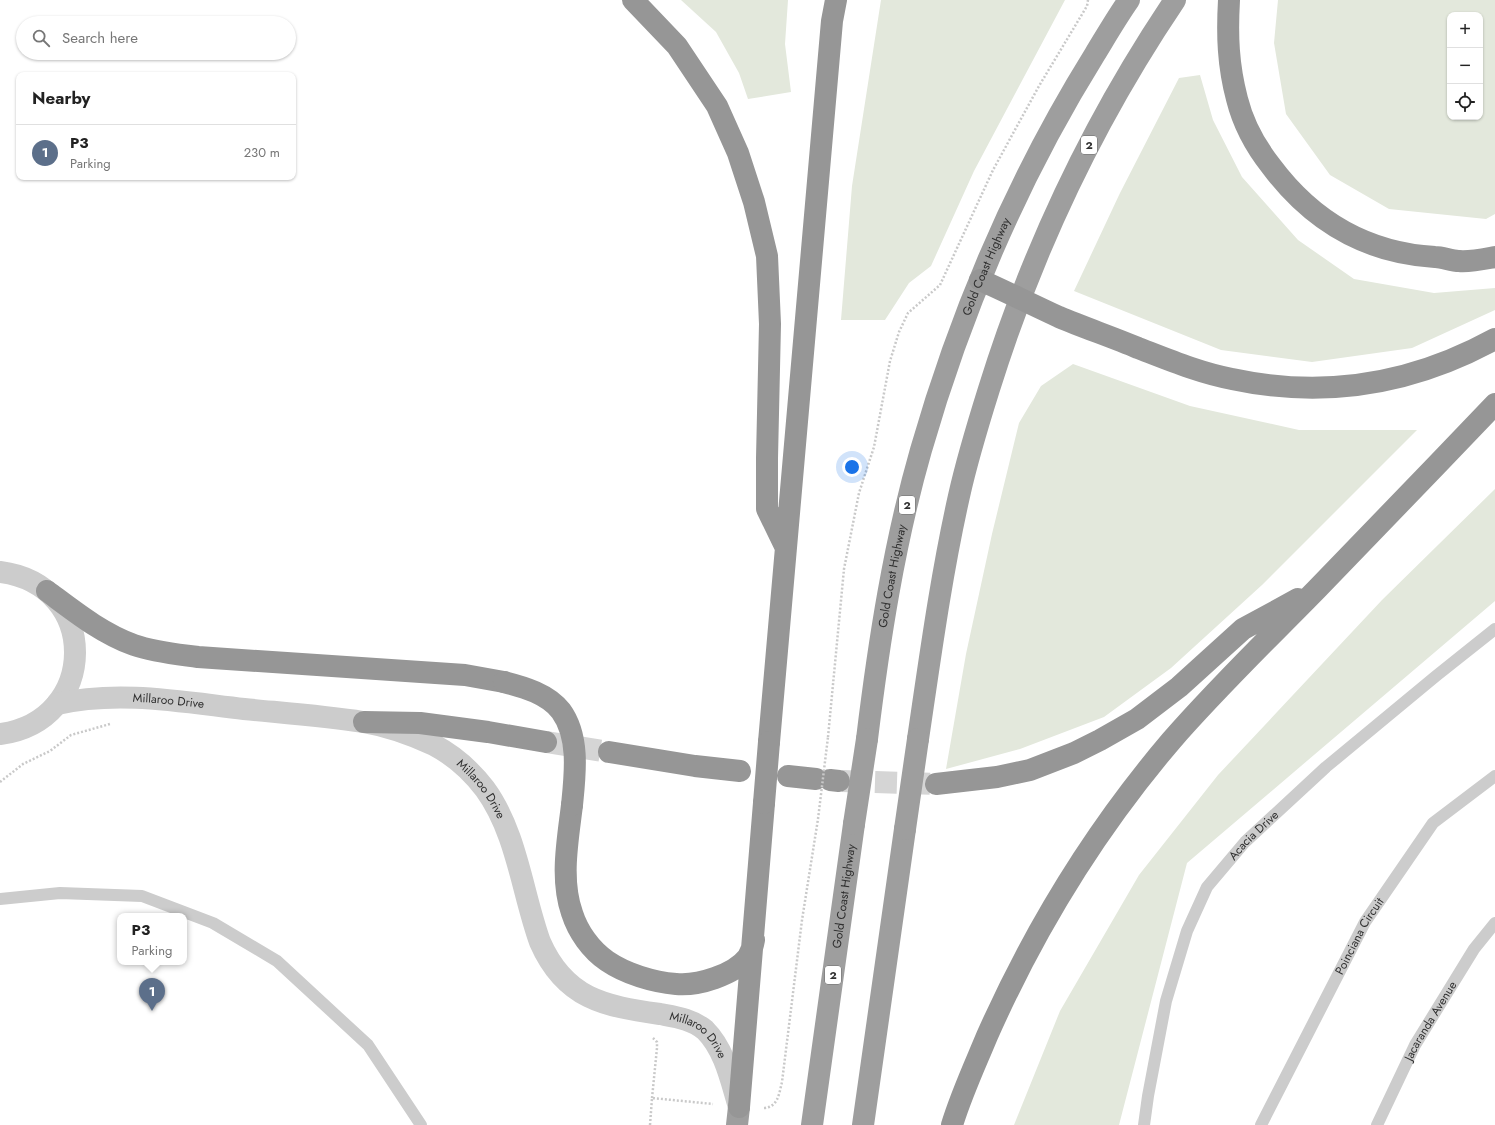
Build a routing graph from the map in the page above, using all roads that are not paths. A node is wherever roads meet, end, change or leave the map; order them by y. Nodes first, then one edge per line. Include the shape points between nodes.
1 (633, 0) edge
2 (836, 0) edge
3 (1129, 0) edge
4 (1175, 0) edge
5 (1229, 0) edge
6 (1495, 257) edge
7 (980, 280) junction
8 (1020, 298) junction
9 (1495, 339) edge
10 (1495, 404) edge
11 (786, 548) junction
12 (0, 572) edge
13 (1316, 589) junction
14 (47, 591) junction
15 (1495, 629) edge
16 (57, 704) junction
17 (364, 722) junction
18 (3, 736) edge
19 (546, 742) tunnel mouth
20 (609, 752) tunnel mouth
21 (740, 772) dead end
22 (788, 776) dead end
23 (1495, 776) edge
24 (828, 780) tunnel mouth
25 (936, 784) tunnel mouth
26 (0, 899) edge
27 (187, 913) edge
28 (187, 913) edge
29 (1495, 923) edge
30 (754, 940) junction
31 (738, 1116) edge
32 (421, 1125) edge
33 (812, 1125) edge
34 (863, 1125) edge
35 (952, 1125) edge
36 (1144, 1125) edge
37 (1261, 1125) edge
38 (1377, 1125) edge

1 - 11 highway via 677,46 718,106 738,153 754,202 767,256 770,324 767,509
2 - 11 highway via 832,21
3 - 7 highway, Gold Coast Highway / 2 via 1049,132
4 - 8 highway, 2 via 1115,96 1078,166
5 - 6 highway via 1228,48 1237,101 1262,155 1299,200 1339,229 1389,250 1414,256 1459,261
7 - 8 highway
7 - 33 highway, Gold Coast Highway / 2, bridge via 937,395 920,451 886,600
8 - 9 highway via 1060,317 1191,368 1232,379 1278,386 1353,386 1391,379 1429,369
8 - 34 highway, 2, bridge via 1004,341 959,494 943,576
10 - 13 highway
11 - 30 highway, bridge
12 - 14 street via 24,578
13 - 25 highway via 1243,629 1178,688 1137,718 1100,740 1068,756 1030,770 997,777
13 - 35 highway via 1227,680 1172,740 1126,796 1038,932 1000,1006
14 - 16 street via 68,618 76,651 69,685
14 - 30 highway, bridge via 108,633 159,652 198,657 465,675 521,686 546,698 561,710 568,722 574,752 566,883 572,913 584,938 606,961 624,970 658,982 677,984 693,983 719,976 741,964 749,955
15 - 36 lane, Acacia Drive via 1326,767 1245,842 1206,887 1187,931 1166,1001
16 - 17 street, Millaroo Drive via 100,697 139,697
16 - 18 street via 36,722
17 - 19 highway via 420,724
17 - 31 street, Millaroo Drive via 435,746 467,769 498,810 506,828 538,935 557,970 569,983 592,999 621,1008 684,1018 700,1026 713,1039 723,1056
20 - 21 highway
22 - 24 highway
23 - 37 lane, Poinciana Circuit via 1433,823 1365,922
26 - 27 lane via 60,893 142,896
28 - 32 lane via 213,923 277,960 368,1046
29 - 38 lane, Jacaranda Avenue via 1474,949 1415,1045
30 - 31 highway

